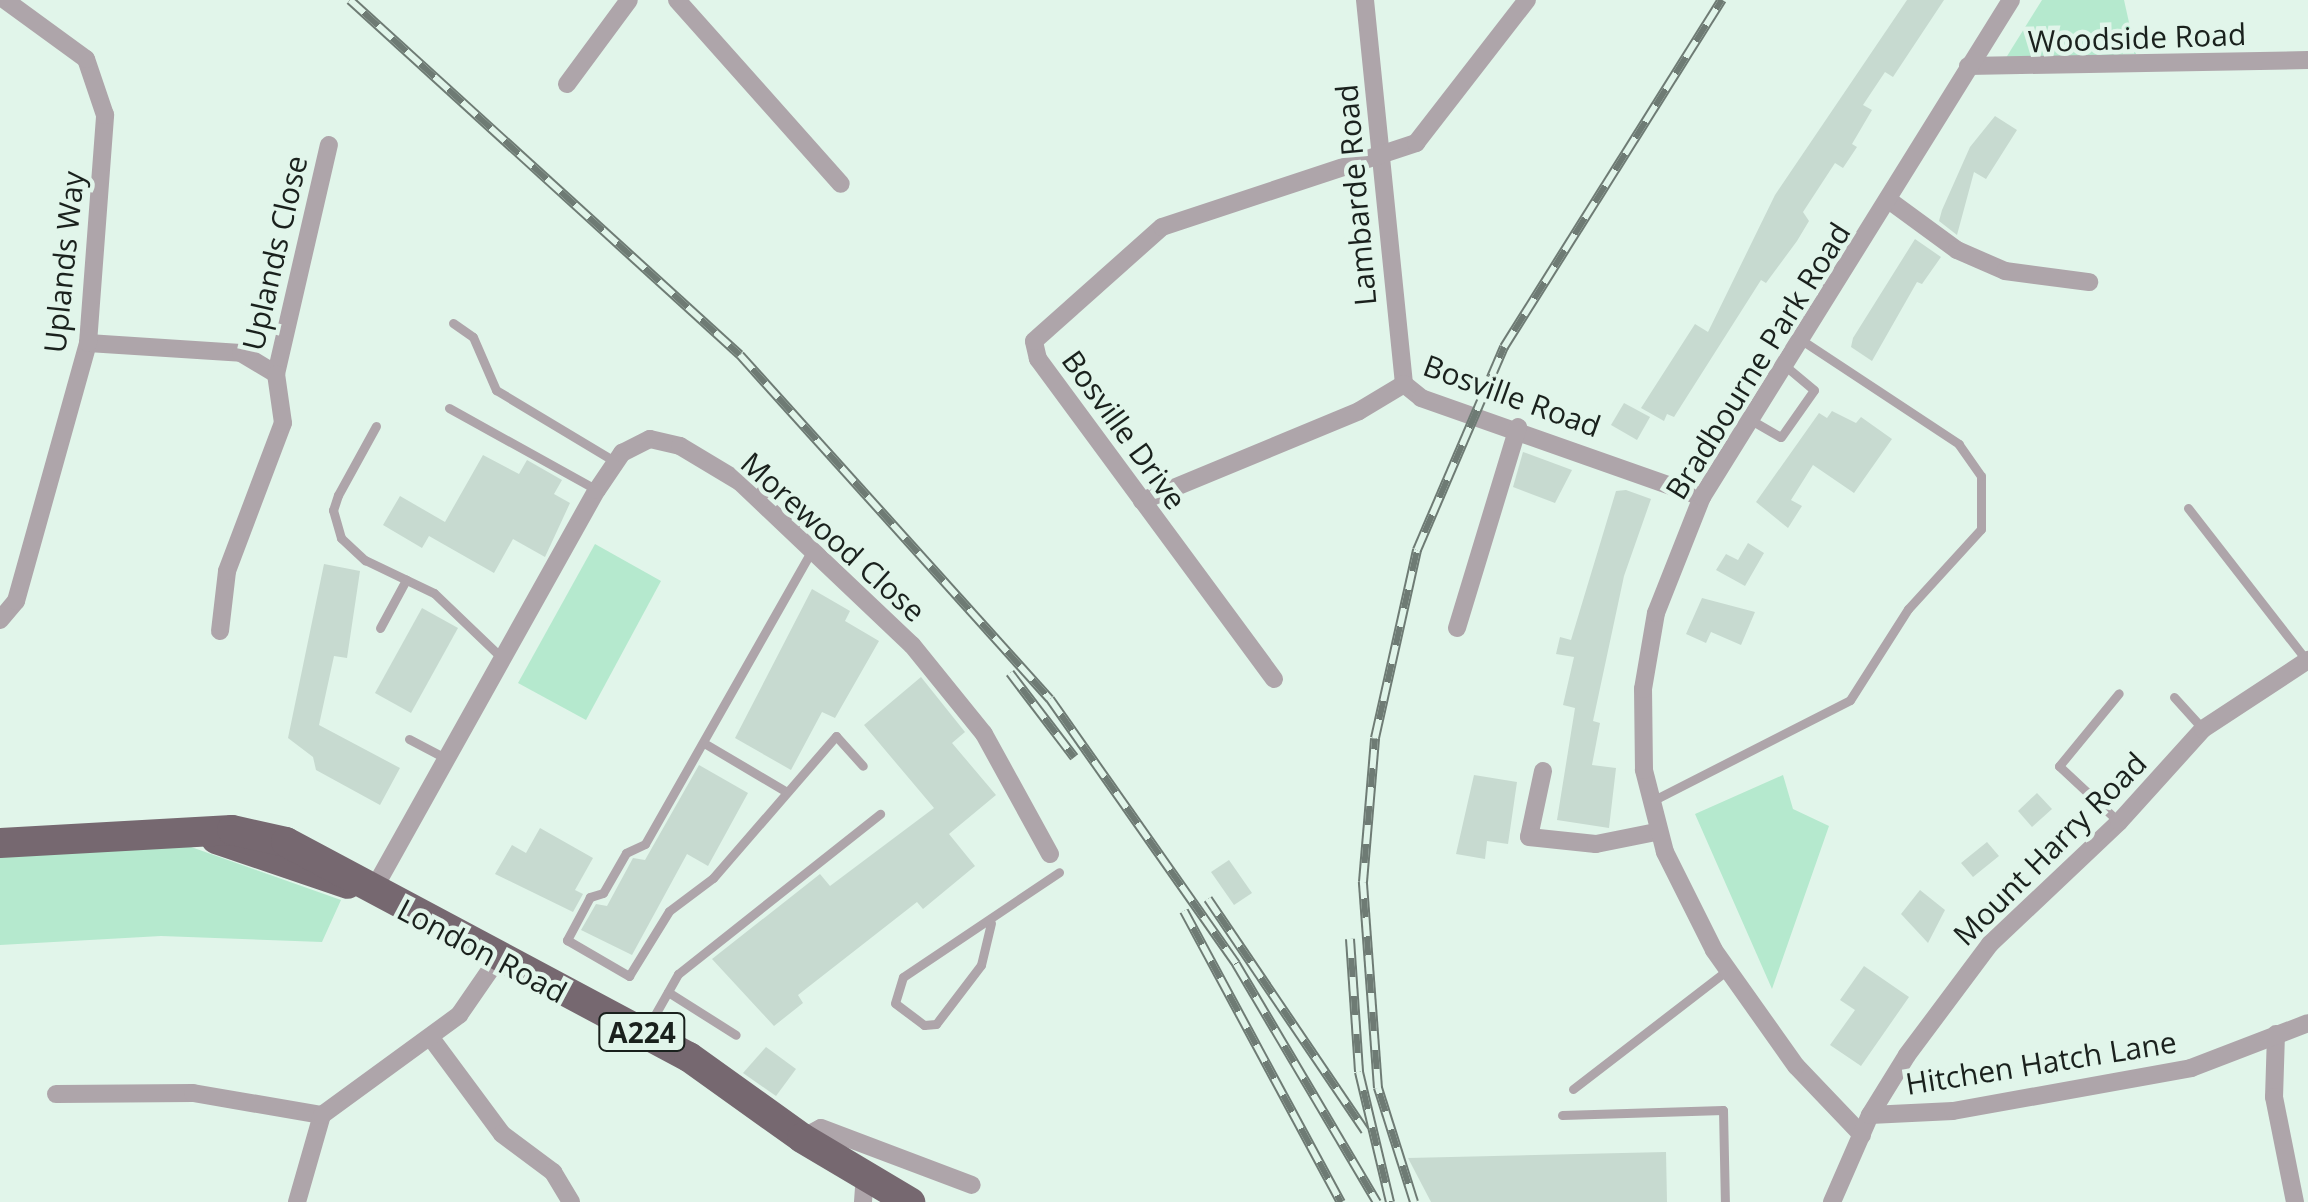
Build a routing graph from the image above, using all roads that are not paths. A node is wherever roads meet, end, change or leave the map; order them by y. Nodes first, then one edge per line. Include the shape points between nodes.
1 (5, 0) edge
2 (628, 0) edge
3 (677, 0) edge
4 (1365, 0) edge
5 (1527, 0) edge
6 (2011, 0) edge
7 (2308, 60) edge
8 (1968, 66) junction
9 (567, 84) dead end
10 (329, 144) dead end
11 (1381, 154) junction
12 (841, 184) dead end
13 (1890, 201) junction
14 (2089, 282) dead end
15 (453, 324) dead end
16 (1800, 340) junction
17 (88, 343) junction
18 (1783, 364) junction
19 (276, 374) junction
20 (1404, 384) junction
21 (449, 408) dead end
22 (1750, 419) junction
23 (376, 426) dead end
24 (1518, 427) junction
25 (616, 462) junction
26 (597, 490) junction
27 (1702, 497) junction
28 (1142, 501) junction
29 (2188, 508) dead end
30 (812, 550) junction
31 (406, 580) junction
32 (0, 620) edge
33 (380, 628) dead end
34 (1457, 628) dead end
35 (220, 632) dead end
36 (2308, 660) edge
37 (505, 661) junction
38 (1274, 679) dead end
39 (2119, 692) dead end
40 (2174, 697) dead end
41 (2204, 729) junction
42 (409, 739) dead end
43 (704, 743) junction
44 (447, 759) junction
45 (863, 766) dead end
46 (1543, 771) dead end
47 (788, 792) junction
48 (1650, 802) junction
49 (880, 814) dead end
50 (2119, 822) junction
51 (1656, 832) junction
52 (0, 842) edge
53 (1050, 854) dead end
54 (1059, 872) dead end
55 (366, 889) junction
56 (991, 923) junction
57 (497, 960) junction
58 (1729, 969) junction
59 (668, 992) junction
60 (2308, 1023) edge
61 (644, 1033) junction
62 (2276, 1034) junction
63 (736, 1035) dead end
64 (431, 1038) junction
65 (1573, 1089) dead end
66 (56, 1094) dead end
67 (322, 1115) junction
68 (1562, 1115) dead end
69 (1870, 1115) junction
70 (1862, 1135) junction
71 (802, 1138) junction
72 (972, 1185) dead end
73 (864, 1189) edge
74 (298, 1202) edge
75 (571, 1202) edge
76 (910, 1202) edge
77 (1725, 1202) edge
78 (1832, 1202) edge
79 (2295, 1202) edge

1 - 17 street, Uplands Way via 86,58 105,115
2 - 9 street
3 - 12 street
4 - 11 street, Lambarde Road
5 - 11 street via 1416,143
6 - 8 street, Bradbourne Park Road
7 - 8 street, Woodside Road
8 - 13 street, Bradbourne Park Road
10 - 19 street, Uplands Close
11 - 20 street, Lambarde Road
11 - 28 street, Bosville Drive via 1162,227 1037,334 1038,359
13 - 14 street via 1956,250 2005,271
13 - 16 street, Bradbourne Park Road
15 - 25 lane via 473,337 496,390
16 - 18 street, Bradbourne Park Road
16 - 48 lane via 1959,444 1981,476 1981,529 1908,609 1850,700 1816,723
17 - 19 street, Uplands Close via 240,354
17 - 32 street, Uplands Way via 16,601
18 - 22 street, Bradbourne Park Road
18 - 22 lane via 1814,390 1780,436
19 - 35 street, Uplands Close via 283,424 227,571
20 - 24 street, Bosville Road via 1421,398
20 - 28 street, Bosville Road via 1359,411
21 - 26 lane
22 - 27 street, Bradbourne Park Road
23 - 31 lane via 333,510 341,538 365,560
24 - 27 street, Bosville Road
24 - 34 street
25 - 26 street
25 - 30 street, Morewood Close via 640,442 680,446 740,482
26 - 37 street
27 - 48 street, Bradbourne Park Road via 1669,574 1649,650 1640,730
28 - 38 street, Bosville Drive
29 - 36 lane
30 - 43 lane
30 - 53 street, Morewood Close via 912,645 959,701
31 - 33 lane
31 - 37 lane via 450,606
36 - 41 street, Mount Harry Road
37 - 44 street
39 - 50 lane via 2059,766
40 - 41 lane
41 - 50 street, Mount Harry Road
42 - 44 lane
43 - 47 lane
43 - 47 lane via 645,844 626,854 603,893 590,897 568,940 629,976 669,911 712,878
44 - 55 street
45 - 47 lane via 836,736
46 - 51 street via 1529,837 1596,844
48 - 51 street, Bradbourne Park Road
49 - 59 lane via 678,974
50 - 69 street, Mount Harry Road via 1990,944
51 - 58 street, Bradbourne Park Road
52 - 55 main road, London Road / A224 via 232,830 286,842
54 - 56 lane
55 - 57 main road, London Road / A224
56 - 56 lane via 981,965 936,1024 924,1025 895,1003 903,977
57 - 61 main road, London Road / A224
57 - 64 street via 458,1015
58 - 65 lane
58 - 70 street, Bradbourne Park Road via 1796,1066
59 - 61 lane
59 - 63 lane
60 - 62 street, Hitchen Hatch Lane
61 - 71 main road, London Road / A224
62 - 69 street, Hitchen Hatch Lane via 2191,1068 1954,1112
62 - 79 street via 2274,1097
64 - 67 street
64 - 75 street via 502,1134 553,1172
66 - 67 street via 193,1093
67 - 74 street
68 - 77 lane via 1724,1110
69 - 70 street, Hitchen Hatch Lane
70 - 78 street, Hitchen Hatch Lane
71 - 72 street via 821,1128
71 - 73 main road, London Road / A224
73 - 76 main road, London Road / A224

